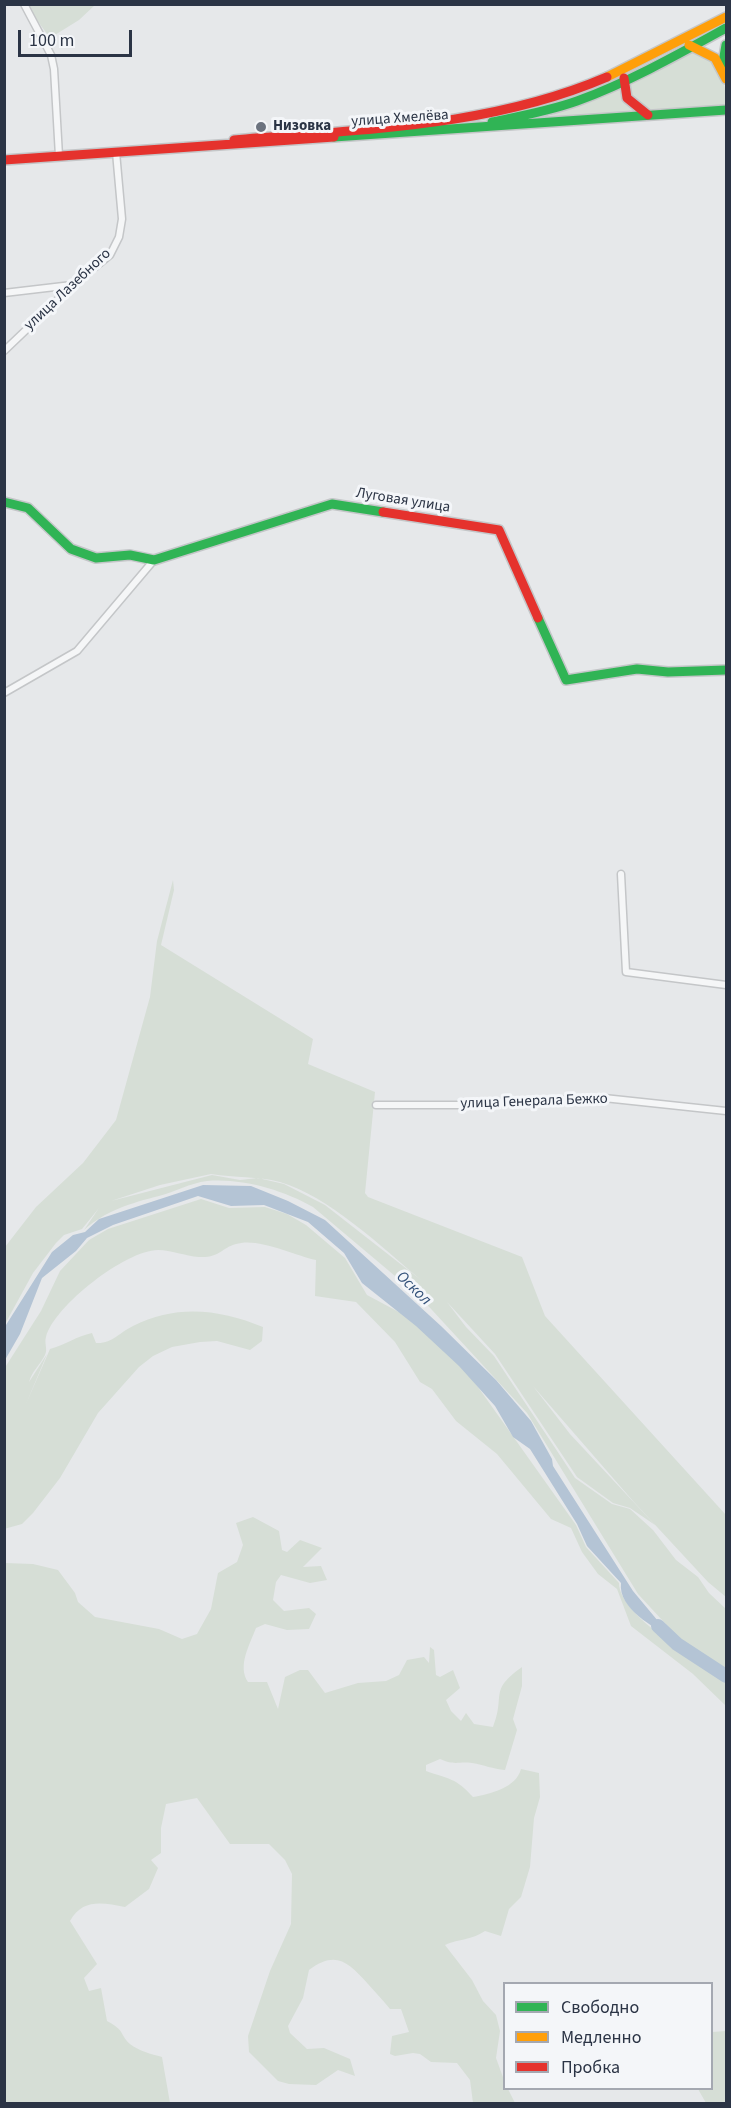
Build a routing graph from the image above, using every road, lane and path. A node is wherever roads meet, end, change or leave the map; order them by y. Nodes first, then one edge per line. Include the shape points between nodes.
1 (24, 4) edge
2 (726, 17) edge
3 (726, 28) edge
4 (679, 41) junction
5 (726, 45) edge
6 (692, 46) junction
7 (625, 69) junction
8 (724, 74) edge
9 (624, 81) junction
10 (726, 110) edge
11 (648, 115) junction
12 (455, 130) junction
13 (116, 152) junction
14 (59, 156) junction
15 (4, 160) edge
16 (73, 285) junction
17 (4, 293) edge
18 (4, 351) edge
19 (4, 502) edge
20 (154, 560) junction
21 (726, 670) edge
22 (4, 693) edge
23 (621, 874) dead end
24 (726, 985) edge
25 (376, 1106) dead end
26 (726, 1111) edge

1 - 14 street via 51,55
2 - 4 main road
3 - 6 main road
4 - 6 main road
4 - 7 main road
5 - 8 main road
6 - 8 main road via 715,58
6 - 9 main road
7 - 9 main road
7 - 13 main road via 537,103 468,118
9 - 11 main road via 627,98
9 - 12 main road via 547,111
10 - 11 main road, улица Хмелёва
11 - 12 main road, улица Хмелёва
12 - 13 main road, улица Хмелёва
13 - 14 main road, улица Хмелёва
13 - 16 street, улица Лазебного via 122,219 119,237 110,255
14 - 15 main road, улица Хмелёва
16 - 17 street
16 - 18 street, улица Лазебного
19 - 20 main road, Луговая улица via 28,508 70,549 96,558 130,555
20 - 21 main road, Луговая улица via 332,504 499,530 566,680 638,669
20 - 22 street via 77,651
23 - 24 street via 626,972
25 - 26 street, улица Генерала Бежко via 604,1098

